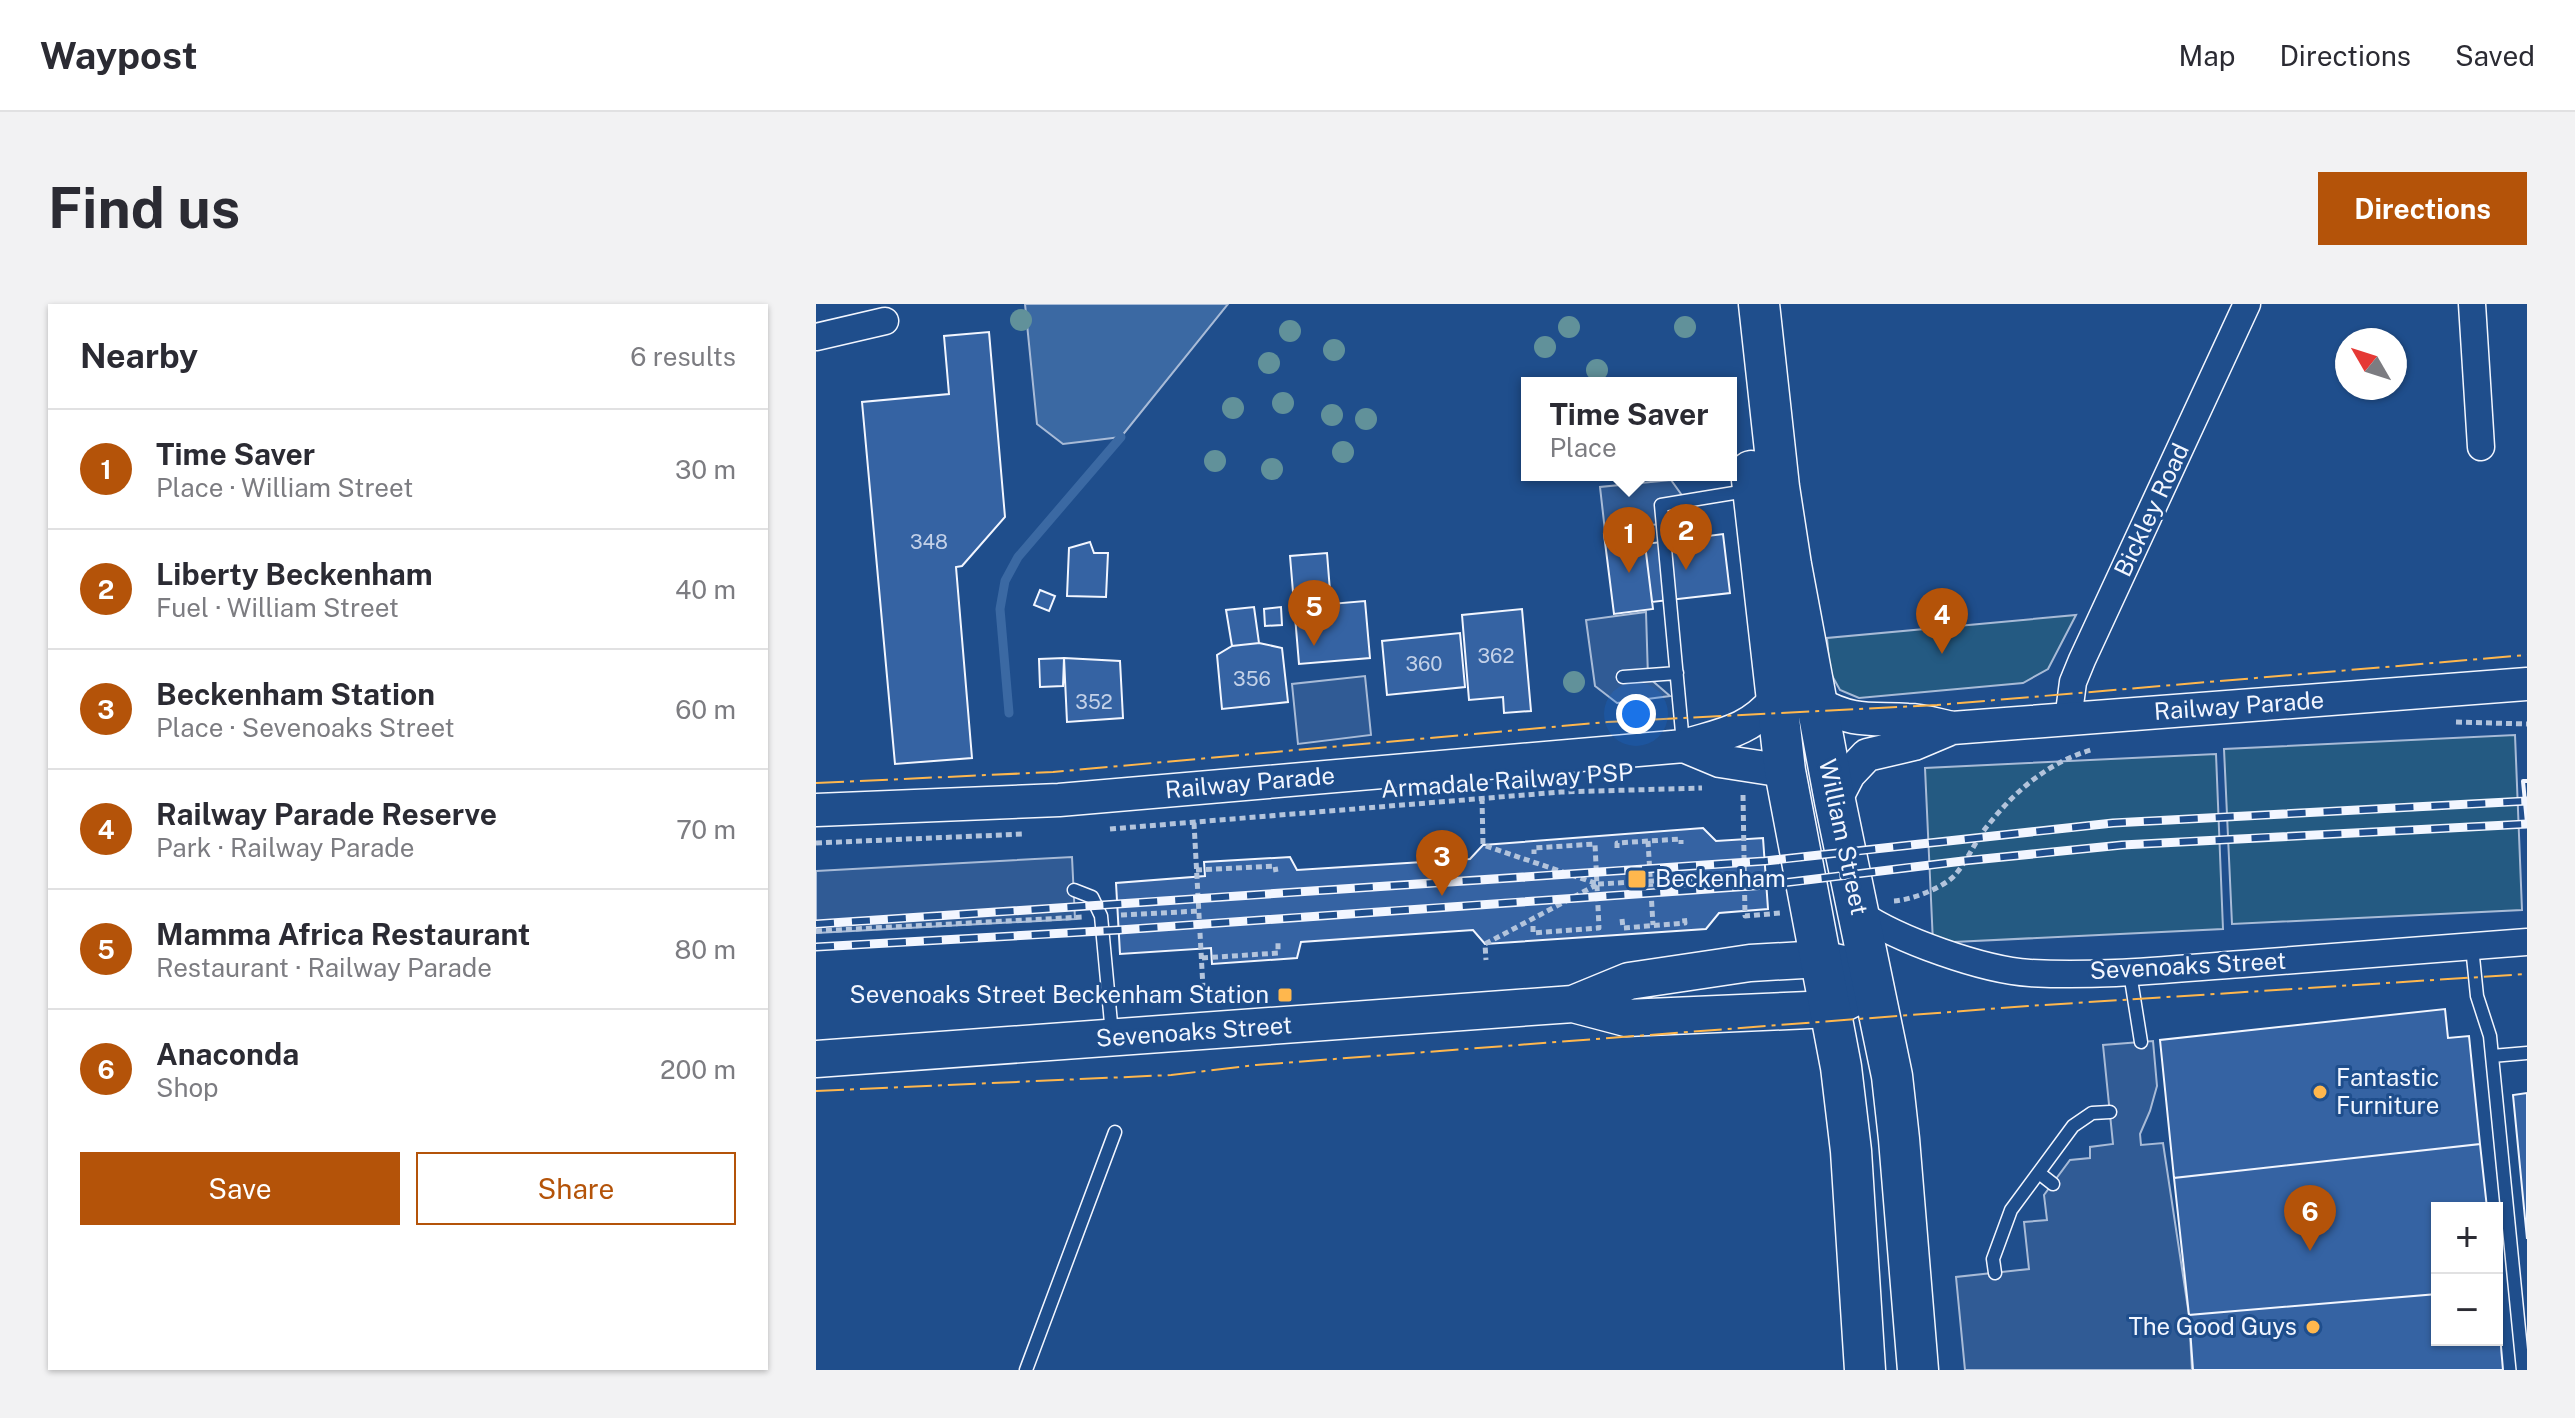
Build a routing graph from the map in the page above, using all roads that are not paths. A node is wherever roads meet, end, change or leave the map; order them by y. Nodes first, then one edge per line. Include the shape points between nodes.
1 (1735, 304) edge
2 (1759, 304) edge
3 (2247, 304) edge
4 (2472, 304) edge
5 (885, 321) dead end
6 (816, 337) edge
7 (2481, 447) dead end
8 (1766, 488) junction
9 (1677, 673) junction
10 (1623, 677) dead end
11 (2527, 684) edge
12 (1775, 700) junction
13 (1817, 703) junction
14 (2068, 720) junction
15 (1952, 728) junction
16 (1684, 746) junction
17 (1785, 771) junction
18 (1835, 801) junction
19 (816, 810) edge
20 (1074, 890) dead end
21 (1859, 913) junction
22 (2527, 942) edge
23 (2472, 947) junction
24 (1821, 959) junction
25 (2130, 973) junction
26 (1873, 979) junction
27 (1573, 1004) junction
28 (1832, 1009) junction
29 (1112, 1037) junction
30 (2141, 1042) dead end
31 (2527, 1053) edge
32 (2492, 1056) junction
33 (816, 1059) edge
34 (2110, 1112) dead end
35 (1115, 1132) dead end
36 (2039, 1173) junction
37 (2053, 1184) dead end
38 (1995, 1273) dead end
39 (1026, 1370) edge
40 (1865, 1370) edge
41 (1918, 1370) edge
42 (2523, 1370) edge

1 - 8 main road, William Street
2 - 8 main road, William Street
3 - 14 street, Bickley Road via 2077,671
4 - 7 street
5 - 6 street
8 - 9 lane via 1661,505
8 - 12 main road, William Street
8 - 13 main road, William Street
9 - 10 lane
9 - 16 lane
11 - 14 street, Railway Parade
12 - 16 street, Railway Parade via 1743,728
12 - 17 main road, William Street
13 - 15 street, Railway Parade via 1861,720 1911,719
13 - 18 main road, William Street
14 - 15 street, Railway Parade
15 - 18 street, Railway Parade via 1867,755
16 - 17 street, Railway Parade via 1720,761
16 - 19 street, Railway Parade via 1059,800
17 - 24 main road, William Street
18 - 21 main road, William Street
20 - 29 lane via 1092,897 1101,916
21 - 25 street, Sevenoaks Street via 1908,940 2027,973
21 - 26 main road, William Street
22 - 23 street, Sevenoaks Street
23 - 25 street, Sevenoaks Street
23 - 32 lane
24 - 26 main road, Sevenoaks Street
24 - 27 main road, Sevenoaks Street via 1750,963 1629,981
24 - 28 main road, William Street
25 - 30 lane
26 - 28 main road, Sevenoaks Street
26 - 41 main road, William Street via 1898,1127
27 - 28 main road, Sevenoaks Street via 1626,1018
27 - 29 main road, Sevenoaks Street
28 - 40 main road, William Street via 1851,1151
29 - 33 main road, Sevenoaks Street
31 - 32 lane
32 - 42 lane
34 - 36 lane via 2083,1118
35 - 39 lane
36 - 37 lane
36 - 38 lane via 2011,1210 1993,1259

